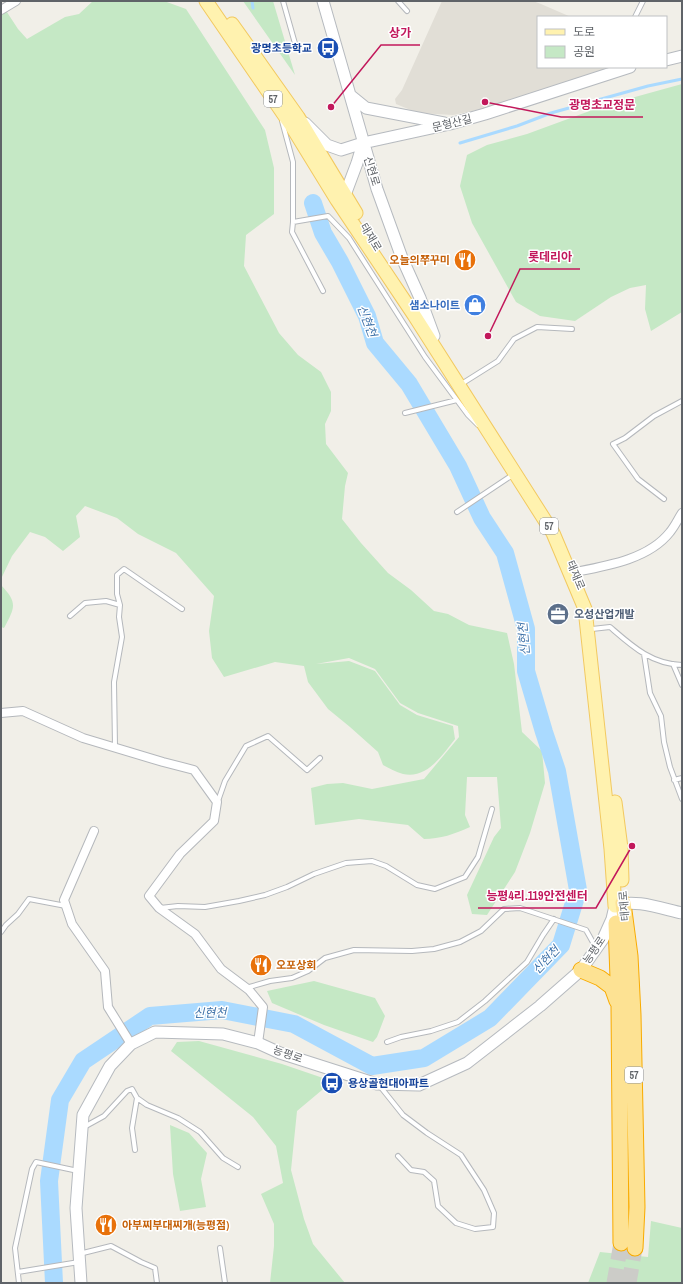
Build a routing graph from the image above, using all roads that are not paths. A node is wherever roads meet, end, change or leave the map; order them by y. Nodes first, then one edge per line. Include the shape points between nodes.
1 (16, 1) edge
2 (206, 1) edge
3 (216, 1) edge
4 (282, 1) edge
5 (323, 1) edge
6 (398, 1) edge
7 (643, 1) edge
8 (1, 10) edge
9 (407, 11) dead end
10 (636, 16) edge
11 (296, 47) dead end
12 (682, 56) edge
13 (667, 60) edge
14 (627, 68) edge
15 (350, 95) junction
16 (279, 107) junction
17 (298, 117) junction
18 (450, 124) junction
19 (363, 143) junction
20 (341, 197) junction
21 (292, 220) junction
22 (323, 291) dead end
23 (572, 329) dead end
24 (434, 336) junction
25 (463, 383) junction
26 (456, 400) junction
27 (682, 401) edge
28 (405, 414) dead end
29 (494, 440) junction
30 (516, 473) junction
31 (664, 499) dead end
32 (457, 512) dead end
33 (682, 513) edge
34 (575, 572) junction
35 (120, 604) junction
36 (182, 609) dead end
37 (70, 616) dead end
38 (592, 629) junction
39 (644, 654) junction
40 (674, 664) junction
41 (682, 665) edge
42 (682, 685) edge
43 (1, 713) edge
44 (115, 748) junction
45 (320, 758) dead end
46 (682, 778) edge
47 (674, 780) junction
48 (682, 799) edge
49 (218, 802) junction
50 (492, 809) dead end
51 (94, 831) dead end
52 (619, 904) junction
53 (67, 906) junction
54 (160, 908) junction
55 (682, 913) edge
56 (554, 919) junction
57 (1, 932) edge
58 (596, 948) junction
59 (580, 970) junction
60 (245, 988) junction
61 (619, 1006) junction
62 (258, 1040) junction
63 (387, 1042) dead end
64 (130, 1044) junction
65 (377, 1084) junction
66 (137, 1098) junction
67 (82, 1128) junction
68 (134, 1150) dead end
69 (398, 1156) dead end
70 (238, 1167) dead end
71 (78, 1171) junction
72 (220, 1248) dead end
73 (76, 1259) junction
74 (18, 1272) junction
75 (19, 1283) edge
76 (81, 1283) edge
77 (158, 1283) edge
78 (226, 1283) edge

1 - 8 street
2 - 16 main road, 태재로 / 57
3 - 17 main road, 태재로 / 57
4 - 11 lane
5 - 15 main road, 신현로
6 - 9 lane
7 - 10 lane
12 - 13 main road
14 - 18 main road, 문형산길
15 - 18 main road via 366,108
15 - 19 main road, 신현로
16 - 20 main road, 태재로 / 57
16 - 21 lane via 292,162
17 - 19 main road, 문형산길 via 327,145 340,150
17 - 20 main road, 태재로 / 57
18 - 19 main road, 문형산길
19 - 20 main road
19 - 24 main road, 신현로 via 402,258
20 - 24 main road, 태재로 / 57
20 - 29 main road, 태재로 / 57
21 - 22 lane via 292,232
21 - 26 lane via 328,216 349,238 425,357
23 - 25 lane via 537,327 514,338 498,360
24 - 25 main road, 태재로 / 57
25 - 34 main road, 태재로 / 57 via 557,531
26 - 28 lane
26 - 29 lane
27 - 31 lane via 654,416 613,444 638,479
29 - 30 main road, 태재로 / 57
30 - 32 lane
30 - 52 main road, 태재로 / 57 via 553,533 585,609
33 - 34 street via 670,533 647,552 610,566
34 - 38 main road, 태재로 / 57 via 590,608
35 - 36 lane via 117,575 124,569
35 - 37 lane via 106,601 85,603
35 - 44 lane via 122,637 114,682
38 - 39 lane via 610,627
38 - 52 main road, 태재로 / 57 via 621,848
39 - 40 lane
39 - 47 lane via 650,693 662,716 664,742
40 - 41 lane
40 - 42 lane
43 - 44 street via 23,711 83,738
44 - 49 street via 194,770
45 - 49 lane via 307,770 268,736 260,739 246,746 225,780
46 - 47 lane
47 - 48 lane
49 - 54 street via 214,821 180,854 149,896
50 - 54 lane via 478,857 465,877 435,888 417,885 386,866 372,861 346,863 287,887 239,901 205,908
51 - 53 street via 64,900
52 - 55 main road via 632,903
52 - 58 main road, 능평로
52 - 61 highway, 태재로 / 57
52 - 61 highway, 태재로 / 57 via 630,956 633,1015 637,1207 628,1246
53 - 57 lane via 29,899
53 - 64 street via 72,924 105,971 108,1007
54 - 60 street via 195,934 221,969
56 - 58 lane via 586,930
56 - 60 lane via 520,908 504,908 480,931 460,942 412,951 354,950 325,958 308,971 292,978
56 - 63 lane via 527,962 486,1001 458,1022
58 - 59 main road, 능평로
59 - 61 highway via 600,978 612,987
59 - 65 main road, 능평로 via 540,1006 467,1063 419,1085
60 - 62 street via 263,1007
62 - 64 main road, 능평로 via 223,1034 155,1032
62 - 65 main road, 능평로 via 280,1052
64 - 67 main road, 능평로 via 110,1066 83,1115
65 - 69 lane via 403,1115 461,1155 484,1190 494,1213 493,1227 475,1229 456,1222 438,1206 434,1180 424,1172 411,1170
66 - 67 lane via 132,1089 127,1091 104,1116
66 - 68 lane via 132,1128
66 - 70 lane via 200,1132 223,1158
67 - 71 main road, 능평로
71 - 73 main road, 능평로
71 - 74 lane via 36,1162 32,1169 15,1248
72 - 78 lane
73 - 74 lane
73 - 76 main road, 능평로
73 - 77 lane via 111,1246 156,1268
74 - 75 lane

